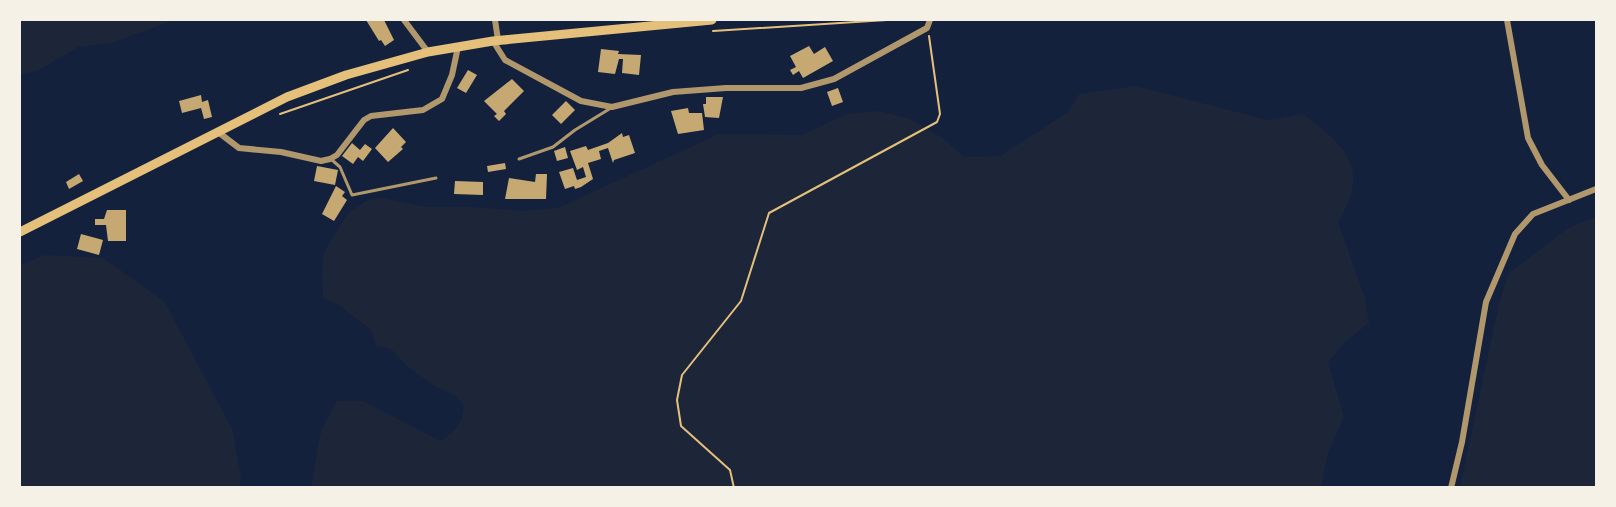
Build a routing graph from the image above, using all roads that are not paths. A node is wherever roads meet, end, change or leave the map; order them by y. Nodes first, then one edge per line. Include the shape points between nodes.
1 (404, 20) edge
2 (495, 20) edge
3 (712, 20) edge
4 (930, 20) edge
5 (1507, 20) edge
6 (496, 40) junction
7 (458, 47) junction
8 (428, 52) junction
9 (612, 108) junction
10 (218, 132) junction
11 (330, 159) junction
12 (519, 159) dead end
13 (436, 178) dead end
14 (1596, 189) edge
15 (1569, 200) junction
16 (20, 232) edge
17 (1451, 488) edge

1 - 8 street
2 - 6 street
3 - 6 main road
4 - 9 street via 927,28 834,79 801,88 673,92
5 - 15 street via 1528,138 1542,165
6 - 7 main road
6 - 9 street via 505,60 581,101
7 - 8 main road
7 - 11 street via 442,99 423,110 371,116
8 - 10 main road via 346,75 287,97
9 - 12 lane via 553,147
10 - 11 street via 239,148 321,161
10 - 16 main road
11 - 13 lane via 340,167 352,195
14 - 15 street
15 - 17 street via 1533,214 1515,234 1486,302

